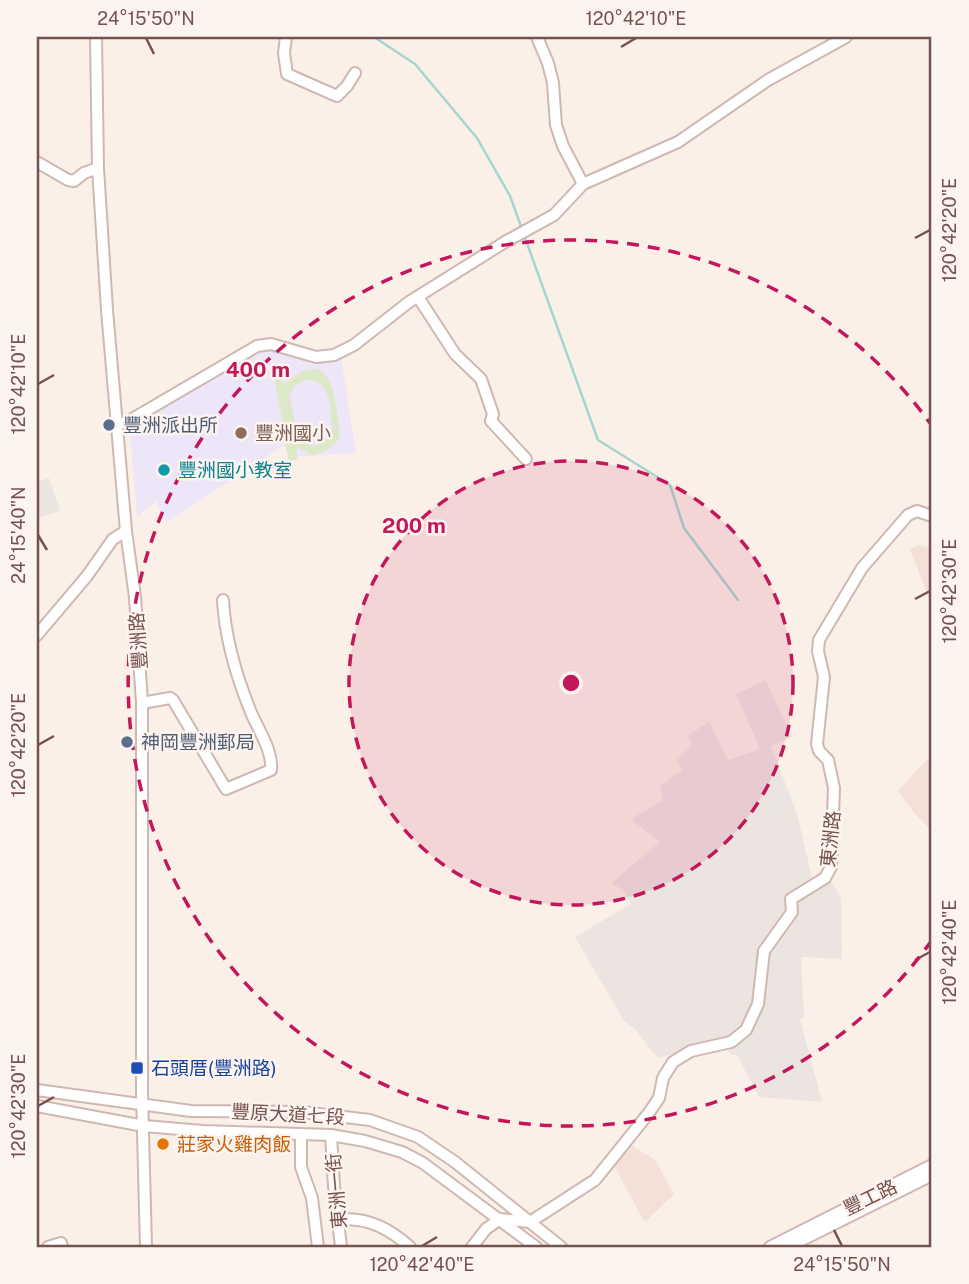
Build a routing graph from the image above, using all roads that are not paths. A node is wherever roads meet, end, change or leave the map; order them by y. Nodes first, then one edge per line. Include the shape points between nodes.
1 (96, 37) edge
2 (286, 37) edge
3 (537, 37) edge
4 (846, 37) edge
5 (355, 74) dead end
6 (37, 162) edge
7 (98, 168) junction
8 (583, 184) junction
9 (418, 297) junction
10 (118, 425) junction
11 (526, 458) dead end
12 (932, 516) edge
13 (126, 531) junction
14 (223, 600) dead end
15 (37, 635) edge
16 (142, 703) junction
17 (37, 1090) edge
18 (144, 1106) junction
19 (37, 1107) edge
20 (144, 1126) junction
21 (301, 1135) junction
22 (331, 1135) junction
23 (932, 1165) edge
24 (932, 1175) edge
25 (500, 1219) junction
26 (338, 1220) junction
27 (530, 1222) junction
28 (48, 1247) edge
29 (62, 1247) edge
30 (146, 1247) edge
31 (318, 1247) edge
32 (341, 1247) edge
33 (410, 1247) edge
34 (472, 1247) edge
35 (536, 1247) edge
36 (561, 1247) edge
37 (770, 1247) edge
38 (788, 1247) edge

1 - 7 street, 豐洲路
2 - 5 street via 287,74 337,96
3 - 8 street via 554,83 556,125
4 - 8 street via 768,80 678,142
6 - 7 street via 74,181
7 - 10 street, 豐洲路
8 - 9 street via 554,215
9 - 10 street via 334,355 308,356 261,345
9 - 11 street via 455,354 481,379 494,414 491,421
10 - 13 street, 豐洲路
12 - 27 street, 東洲路 via 917,511 908,514 862,568 820,636 824,677 816,740 828,761 834,788 830,870 791,900 792,912 764,951 760,996 750,1025 731,1042 691,1051 673,1062 663,1078 659,1098 602,1173
13 - 15 street via 113,540
13 - 16 street, 豐洲路
14 - 16 street via 227,639 271,771 226,789 173,700
16 - 18 street, 豐洲路
17 - 18 street, 豐原大道七段
18 - 20 street, 豐洲路
18 - 27 street, 豐原大道七段 via 302,1112 370,1120 418,1137
19 - 20 street, 豐原大道七段
20 - 21 street, 豐原大道七段
20 - 30 street, 豐洲路
21 - 22 street, 豐原大道七段
21 - 31 street via 301,1167 312,1198
22 - 25 street, 豐原大道七段 via 402,1152
22 - 26 street, 東洲一街
23 - 37 street, 豐工路
24 - 38 street, 豐工路
25 - 27 street
25 - 34 street via 486,1228
25 - 35 street, 豐原大道七段
26 - 32 street, 東洲一街
26 - 33 street via 368,1222
27 - 36 street, 豐原大道七段
28 - 29 street via 61,1242

